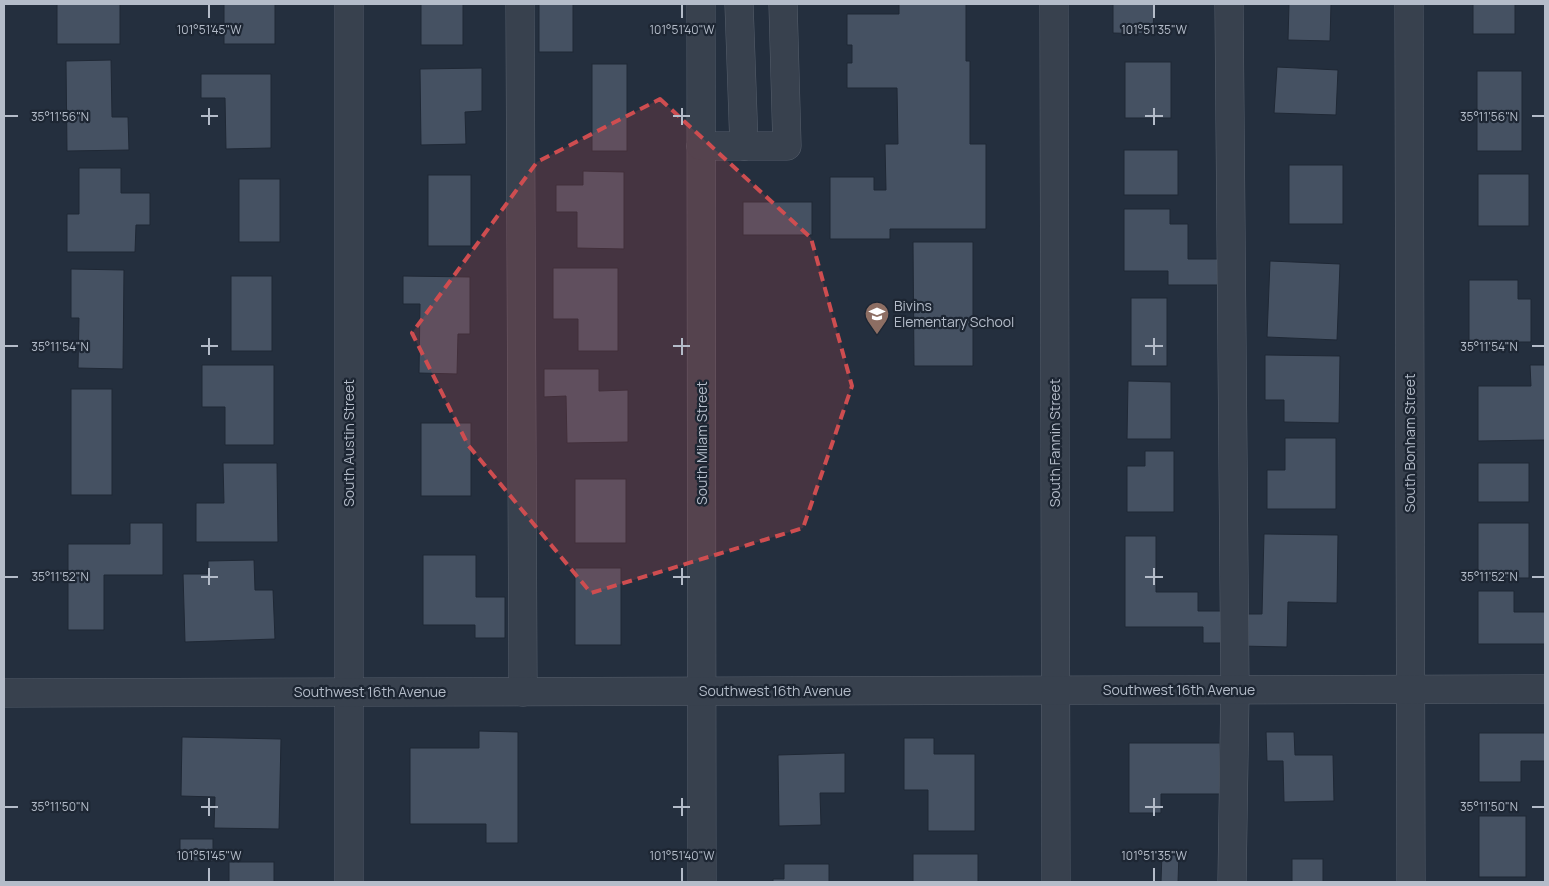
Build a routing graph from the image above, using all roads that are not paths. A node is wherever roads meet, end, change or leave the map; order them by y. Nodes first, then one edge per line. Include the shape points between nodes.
1 (349, 4) edge
2 (520, 4) edge
3 (702, 4) edge
4 (740, 4) edge
5 (783, 4) edge
6 (1054, 4) edge
7 (1229, 4) edge
8 (1409, 4) edge
9 (702, 146) junction
10 (744, 146) junction
11 (1411, 689) junction
12 (1545, 689) edge
13 (1056, 690) junction
14 (1235, 690) junction
15 (702, 691) junction
16 (350, 692) junction
17 (523, 692) junction
18 (4, 693) edge
19 (349, 882) edge
20 (702, 882) edge
21 (1056, 882) edge
22 (1232, 882) edge
23 (1411, 882) edge

1 - 16 street, South Austin Street
2 - 17 street
3 - 9 street, South Milam Street
4 - 10 street
5 - 10 street via 787,146
6 - 13 street, South Fannin Street
7 - 14 street
8 - 11 street, South Bonham Street
9 - 10 street
9 - 15 street, South Milam Street
11 - 12 street, Southwest 16th Avenue
11 - 14 street, Southwest 16th Avenue
11 - 23 street, South Bonham Street
13 - 14 street, Southwest 16th Avenue
13 - 15 street, Southwest 16th Avenue
13 - 21 street, South Fannin Street
14 - 22 street
15 - 17 street, Southwest 16th Avenue
15 - 20 street, South Milam Street
16 - 17 street, Southwest 16th Avenue
16 - 18 street, Southwest 16th Avenue
16 - 19 street, South Austin Street

